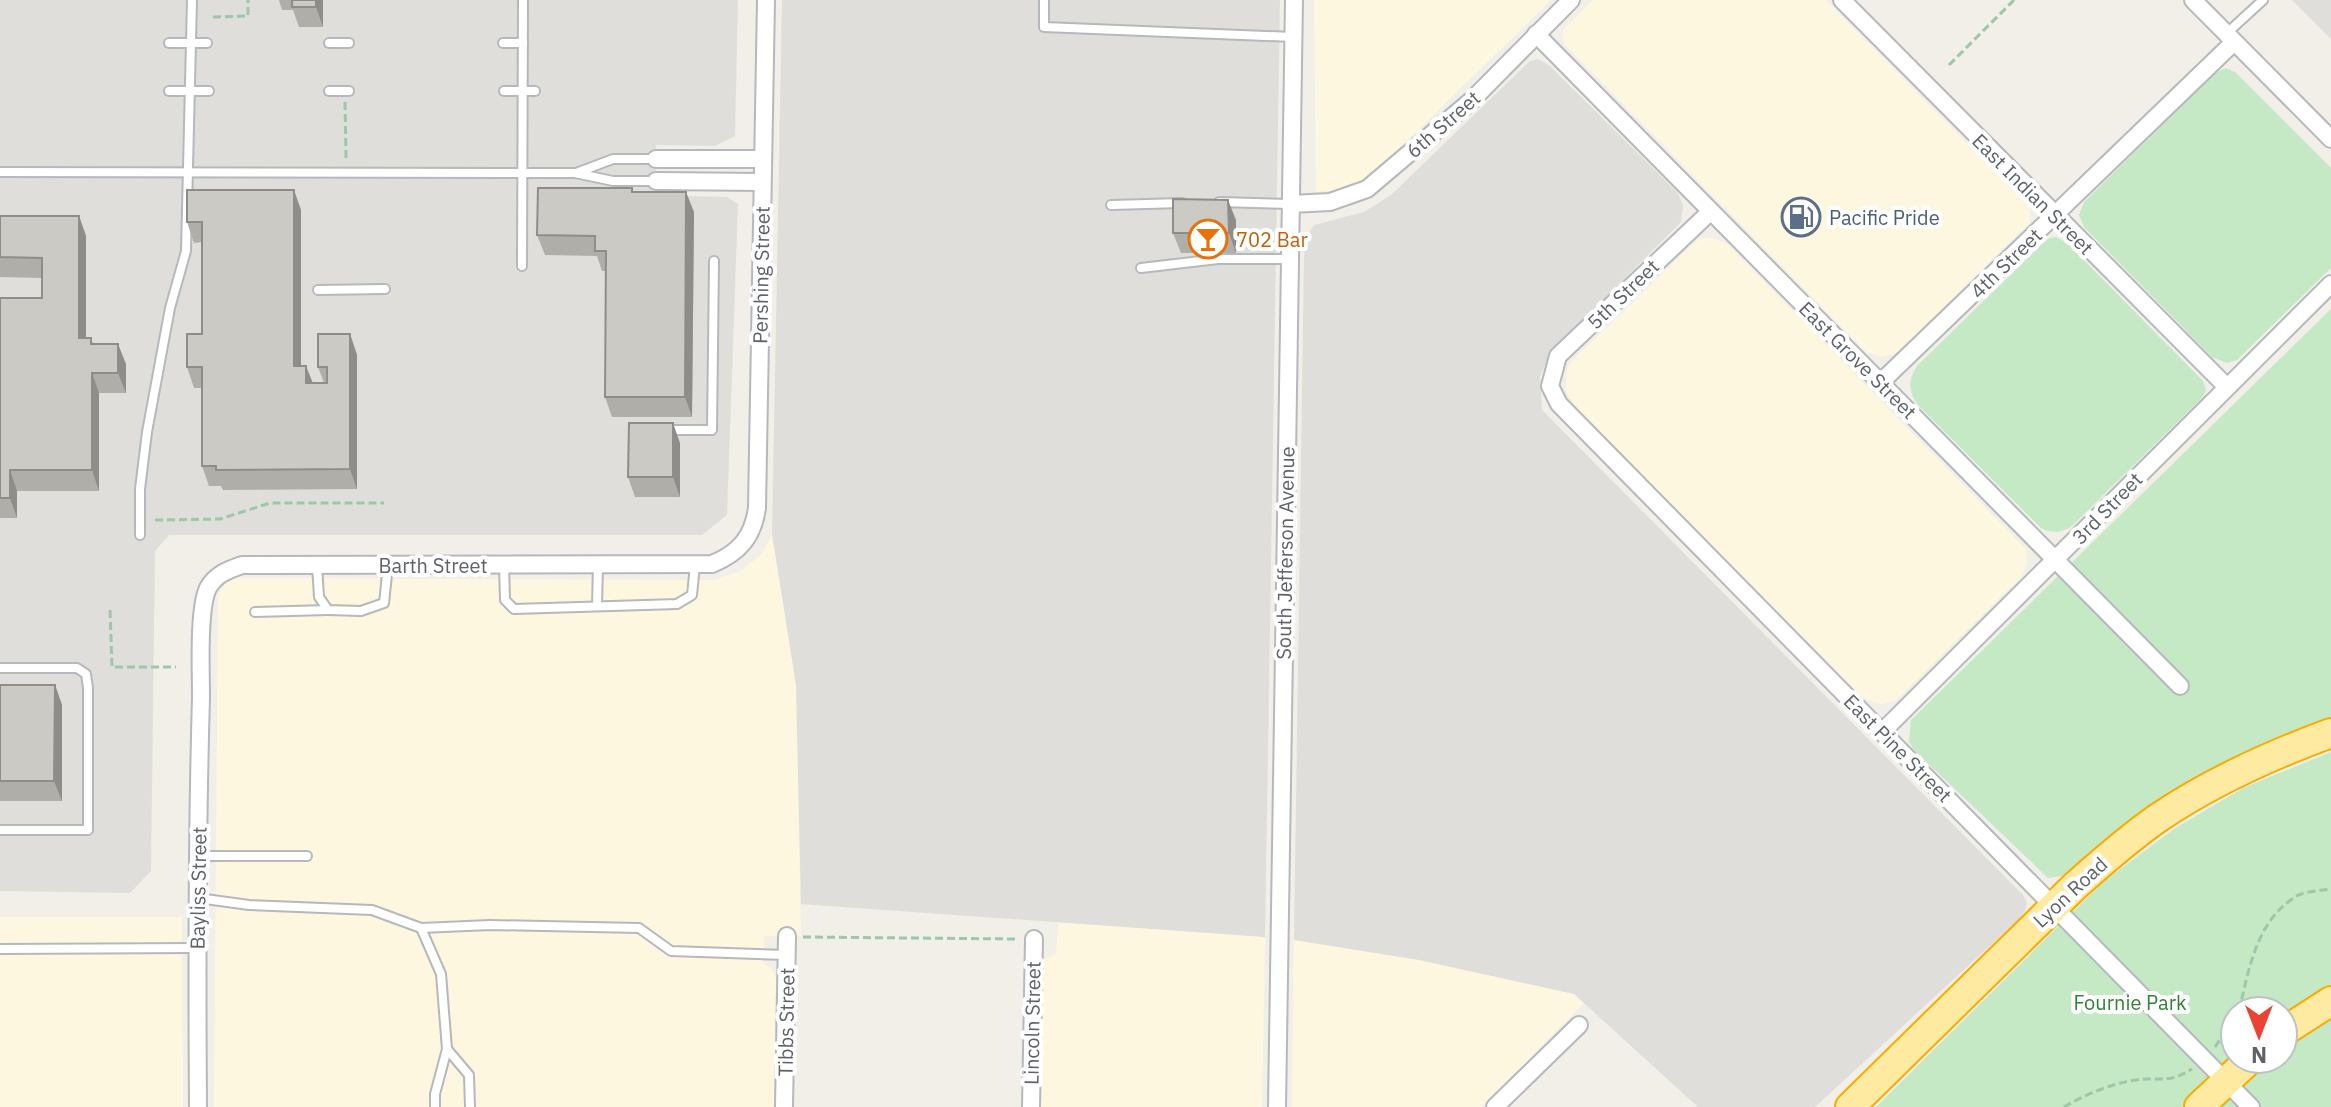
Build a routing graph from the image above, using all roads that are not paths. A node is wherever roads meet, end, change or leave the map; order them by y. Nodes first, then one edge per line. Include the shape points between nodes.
1 (192, 0) edge
2 (523, 0) edge
3 (766, 0) edge
4 (1044, 0) edge
5 (1294, 0) edge
6 (1571, 0) edge
7 (1842, 0) edge
8 (2193, 0) edge
9 (2263, 0) edge
10 (1536, 34) junction
11 (1293, 37) junction
12 (2230, 38) junction
13 (169, 43) dead end
14 (191, 43) junction
15 (207, 43) dead end
16 (329, 43) dead end
17 (349, 43) dead end
18 (503, 43) dead end
19 (523, 43) junction
20 (169, 91) dead end
21 (189, 91) junction
22 (209, 91) dead end
23 (329, 91) dead end
24 (349, 91) dead end
25 (504, 91) dead end
26 (522, 91) junction
27 (535, 91) dead end
28 (2331, 139) edge
29 (656, 159) joint
30 (763, 159) junction
31 (0, 172) edge
32 (187, 172) junction
33 (522, 173) junction
34 (575, 173) junction
35 (656, 181) joint
36 (762, 182) junction
37 (1199, 202) edge
38 (1215, 202) edge
39 (1291, 204) junction
40 (1111, 205) dead end
41 (1710, 212) junction
42 (2055, 216) junction
43 (1290, 259) junction
44 (714, 261) dead end
45 (522, 266) dead end
46 (1141, 268) dead end
47 (2331, 284) edge
48 (385, 289) dead end
49 (318, 290) dead end
50 (1881, 382) junction
51 (1550, 386) joint
52 (2226, 386) junction
53 (658, 430) edge
54 (140, 535) dead end
55 (743, 546) joint
56 (2057, 559) junction
57 (317, 565) junction
58 (388, 565) junction
59 (504, 565) junction
60 (598, 565) junction
61 (695, 565) junction
62 (597, 606) junction
63 (328, 610) junction
64 (255, 612) dead end
65 (0, 668) edge
66 (201, 670) joint
67 (2180, 686) dead end
68 (1882, 732) junction
69 (2331, 733) edge
70 (0, 830) edge
71 (199, 856) junction
72 (307, 856) dead end
73 (198, 898) junction
74 (2054, 906) junction
75 (421, 928) junction
76 (787, 936) road end
77 (1034, 939) road end
78 (197, 948) junction
79 (0, 949) edge
80 (787, 955) junction
81 (2331, 1001) edge
82 (2299, 1022) edge
83 (1579, 1025) dead end
84 (447, 1049) junction
85 (2233, 1075) edge
86 (2226, 1082) junction
87 (198, 1107) edge
88 (435, 1107) edge
89 (470, 1107) edge
90 (784, 1107) edge
91 (1031, 1107) edge
92 (1277, 1107) edge
93 (1495, 1107) edge
94 (1850, 1107) edge
95 (2199, 1107) edge
96 (2251, 1107) edge

1 - 14 lane
2 - 19 lane
3 - 30 street, Pershing Street
4 - 11 lane via 1044,27
5 - 11 street, South Jefferson Avenue
6 - 10 street, 6th Street
7 - 42 street, East Indian Street
8 - 12 street
9 - 12 lane
10 - 39 street, 6th Street via 1472,100 1367,189 1330,202
10 - 41 street, East Grove Street
11 - 39 street, South Jefferson Avenue
12 - 28 street
12 - 42 street, 4th Street
13 - 14 lane
14 - 15 lane
14 - 21 lane
16 - 17 lane
18 - 19 lane
19 - 26 lane
20 - 21 lane
21 - 22 lane
21 - 32 lane
23 - 24 lane
25 - 26 lane
26 - 27 lane
26 - 33 lane
29 - 30 street
29 - 34 lane via 613,159
30 - 36 street, Pershing Street
31 - 32 lane
32 - 33 lane
32 - 54 lane via 186,251 147,432
33 - 34 lane
33 - 45 lane
34 - 35 lane via 613,181
35 - 36 street
36 - 55 street, Pershing Street via 757,508
37 - 40 lane
38 - 39 lane
39 - 43 street, South Jefferson Avenue
41 - 50 street, East Grove Street
41 - 51 street, 5th Street via 1558,356
42 - 50 street, 4th Street
42 - 52 street, East Indian Street
43 - 46 lane via 1218,259
43 - 92 street, South Jefferson Avenue
44 - 53 lane via 712,430
47 - 52 street, 3rd Street
48 - 49 lane
50 - 56 street, East Grove Street
51 - 68 street, East Pine Street via 1559,404
52 - 56 street, 3rd Street
55 - 61 street, Barth Street via 728,558
56 - 67 street, East Grove Street
56 - 68 street, 3rd Street
57 - 58 street, Barth Street
57 - 63 lane via 319,597
57 - 66 street, Barth Street via 242,565 216,577 204,601
58 - 59 street, Barth Street
58 - 63 lane via 384,603 361,611
59 - 60 street, Barth Street
59 - 62 lane via 505,600 514,609
60 - 61 street, Barth Street
60 - 62 lane
61 - 62 lane via 692,595 677,604
63 - 64 lane
65 - 70 lane via 77,668 86,674 88,830
66 - 71 street, Bayliss Street
68 - 74 street, East Pine Street
69 - 74 highway, Lyon Road via 2262,761 2158,818
71 - 72 lane
71 - 73 street, Bayliss Street
73 - 75 lane via 372,910
73 - 78 street, Bayliss Street
74 - 86 street, East Pine Street
74 - 94 highway, Lyon Road
75 - 80 lane via 639,928 671,951
75 - 84 lane via 441,974
76 - 80 street, Tibbs Street
77 - 91 street, Lincoln Street
78 - 79 lane
78 - 87 street, Bayliss Street
80 - 90 street, Tibbs Street
81 - 82 highway
83 - 93 street
84 - 88 lane
84 - 89 lane via 469,1075
85 - 86 highway
86 - 95 highway
86 - 96 street, East Pine Street

